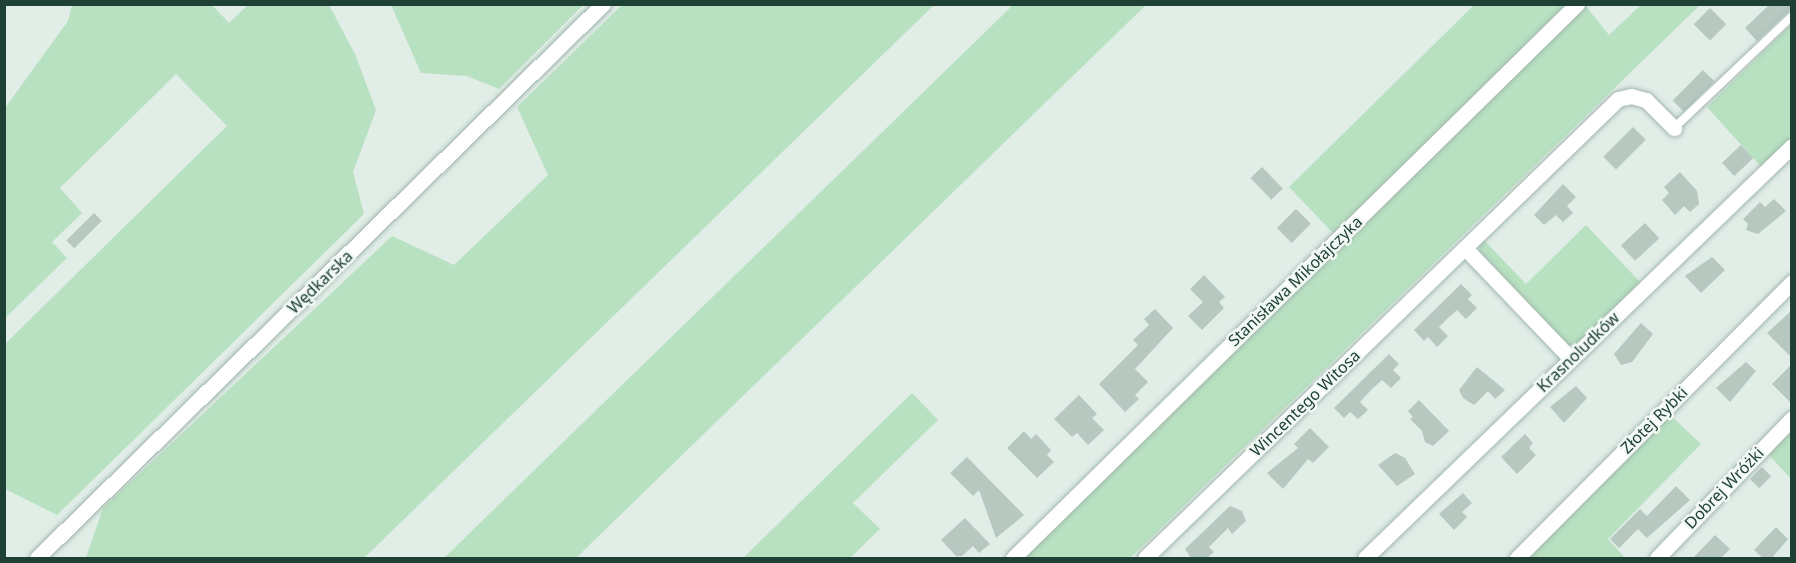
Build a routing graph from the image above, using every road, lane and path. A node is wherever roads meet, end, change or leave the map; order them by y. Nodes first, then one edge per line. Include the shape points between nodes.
1 (603, 4) edge
2 (1577, 4) edge
3 (1791, 16) edge
4 (1674, 128) joint
5 (1791, 146) edge
6 (1465, 248) junction
7 (1791, 282) edge
8 (1571, 359) junction
9 (1791, 418) edge
10 (37, 558) edge
11 (1012, 558) edge
12 (1145, 558) edge
13 (1365, 558) edge
14 (1516, 558) edge
15 (1657, 558) edge

1 - 10 street, Wędkarska
2 - 11 street, Stanisława Mikołajczyka
3 - 4 lane
4 - 6 street, Wincentego Witosa via 1646,100 1631,96 1618,99
5 - 8 street, Krasnoludków
6 - 8 street
6 - 12 street, Wincentego Witosa
7 - 14 street, Złotej Rybki
8 - 13 street, Krasnoludków
9 - 15 street, Dobrej Wróżki

